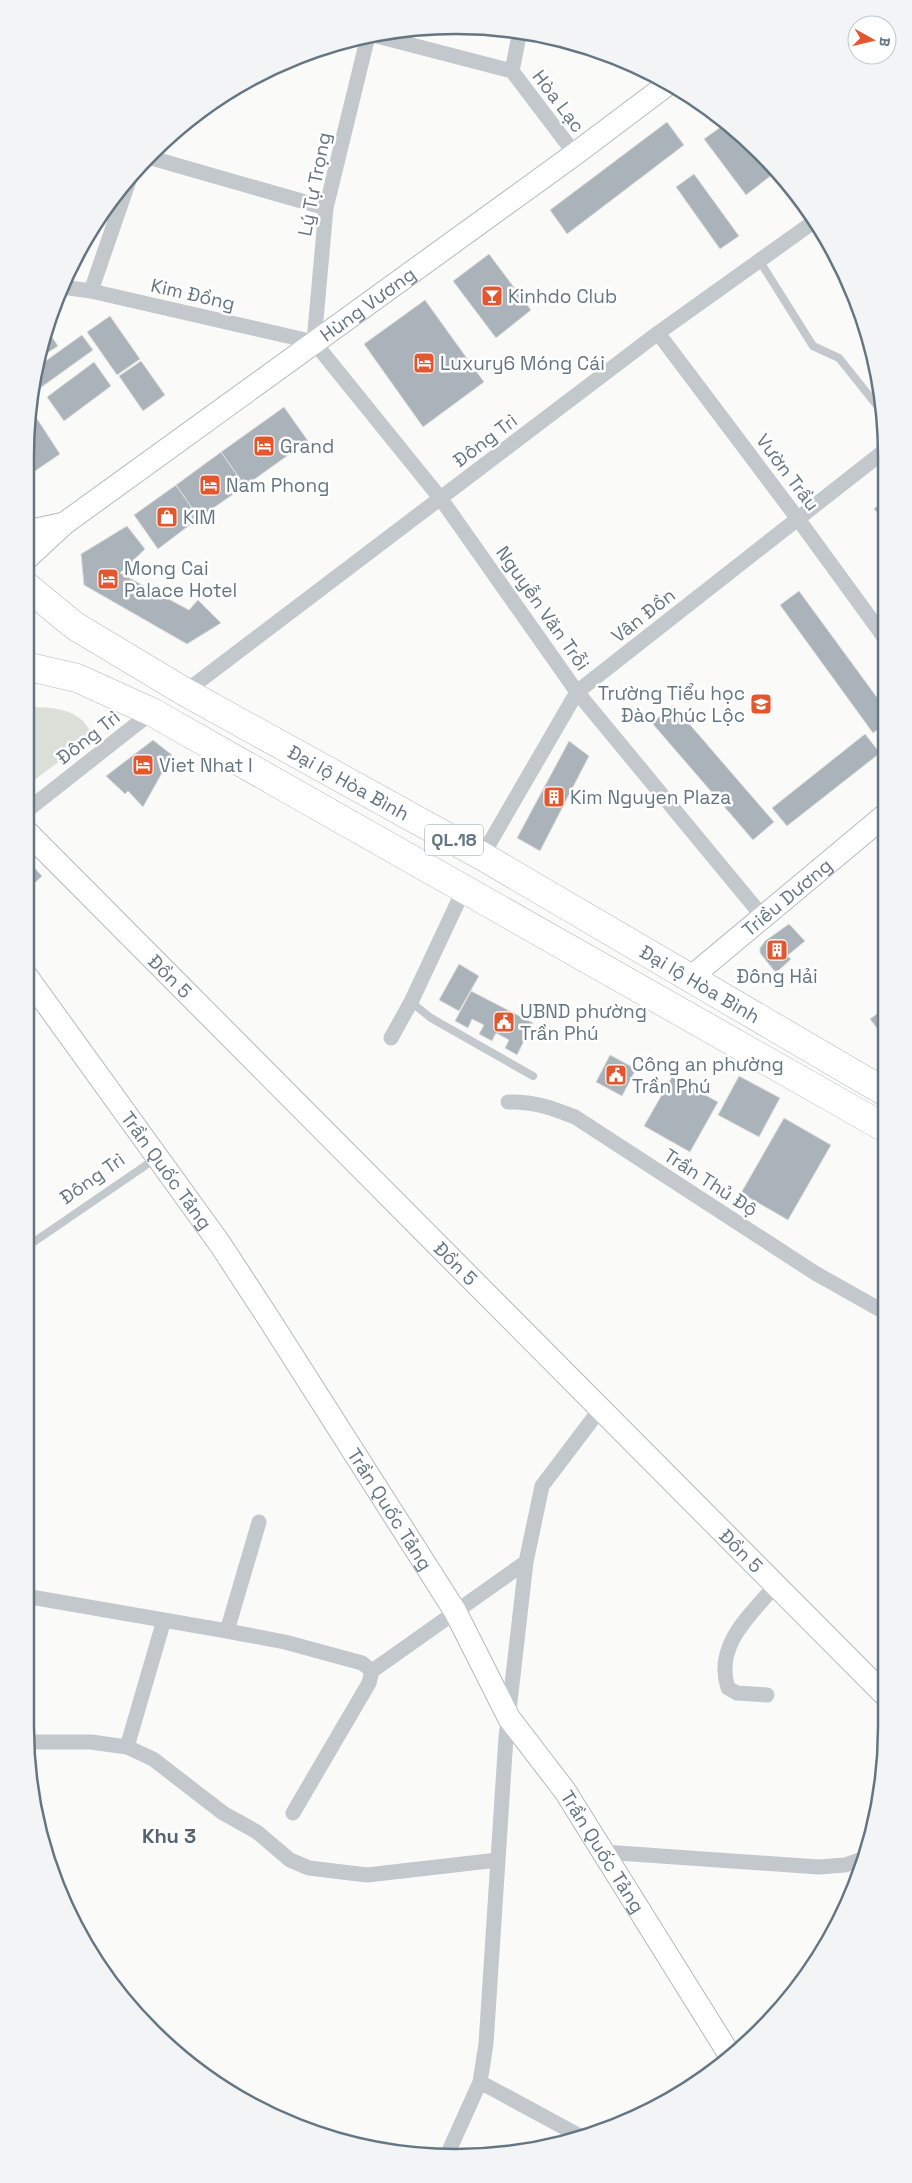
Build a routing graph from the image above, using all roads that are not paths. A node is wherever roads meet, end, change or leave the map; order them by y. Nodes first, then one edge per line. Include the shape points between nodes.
1 (518, 38) edge
2 (389, 39) edge
3 (366, 44) edge
4 (512, 72) junction
5 (663, 88) edge
6 (575, 154) junction
7 (155, 159) edge
8 (124, 196) edge
9 (326, 208) junction
10 (809, 225) edge
11 (759, 260) junction
12 (69, 288) edge
13 (91, 291) junction
14 (658, 333) junction
15 (314, 342) junction
16 (875, 403) edge
17 (878, 456) edge
18 (441, 499) junction
19 (798, 519) junction
20 (65, 523) junction
21 (34, 530) edge
22 (34, 552) edge
23 (34, 592) edge
24 (878, 629) edge
25 (34, 668) edge
26 (185, 692) junction
27 (577, 692) junction
28 (152, 712) junction
29 (34, 805) edge
30 (878, 821) edge
31 (34, 839) edge
32 (482, 856) junction
33 (464, 889) junction
34 (762, 917) junction
35 (686, 976) junction
36 (34, 986) edge
37 (411, 1002) junction
38 (666, 1004) junction
39 (391, 1038) dead end
40 (533, 1076) dead end
41 (878, 1085) edge
42 (508, 1102) dead end
43 (878, 1124) edge
44 (158, 1157) junction
45 (34, 1242) edge
46 (878, 1308) edge
47 (601, 1408) junction
48 (259, 1522) dead end
49 (526, 1562) junction
50 (775, 1586) junction
51 (34, 1598) edge
52 (455, 1611) junction
53 (164, 1620) junction
54 (227, 1631) junction
55 (372, 1670) junction
56 (878, 1688) edge
57 (767, 1696) dead end
58 (509, 1718) junction
59 (35, 1742) edge
60 (127, 1747) junction
61 (293, 1813) dead end
62 (604, 1852) junction
63 (498, 1860) junction
64 (856, 1862) edge
65 (726, 2051) edge
66 (480, 2082) junction
67 (573, 2133) edge
68 (450, 2149) edge

1 - 4 street, Hòa Lạc
2 - 4 street, Hòa Lạc
3 - 9 street, Lý Tự Trọng
4 - 6 street, Hòa Lạc
5 - 6 street, Hùng Vương
6 - 15 street, Hùng Vương
7 - 9 street
8 - 13 street
9 - 15 street, Lý Tự Trọng
10 - 11 street, Đông Trì
11 - 14 street, Đông Trì
11 - 16 lane via 813,346 838,358
12 - 13 street, Kim Đồng
13 - 15 street, Kim Đồng
14 - 18 street, Đông Trì
14 - 19 street, Vườn Trầu
15 - 18 street, Nguyễn Văn Trỗi
15 - 20 street, Hùng Vương
17 - 19 street, Vân Đồn
18 - 26 street, Đông Trì
18 - 27 street, Nguyễn Văn Trỗi
19 - 24 street, Vườn Trầu
19 - 27 street, Vân Đồn
20 - 21 street
20 - 22 street, Hùng Vương
23 - 26 highway, Đại lộ Hòa Bình / QL.18 via 76,626
25 - 28 highway, Đại lộ Hòa Bình / QL.18 via 77,678
26 - 28 highway
26 - 32 highway, Đại lộ Hòa Bình / QL.18
27 - 32 street, Vân Đồn
27 - 34 street, Nguyễn Văn Trỗi
28 - 29 street, Đông Trì
28 - 33 highway, Đại lộ Hòa Bình / QL.18
30 - 34 street, Triều Dương
31 - 47 street, Đồn 5
32 - 33 highway
32 - 35 highway, Đại lộ Hòa Bình / QL.18
33 - 37 street
33 - 38 highway, Đại lộ Hòa Bình / QL.18
34 - 35 street, Triều Dương
35 - 38 highway
35 - 41 highway, Đại lộ Hòa Bình / QL.18
36 - 44 street, Trần Quốc Tảng
37 - 39 street
37 - 40 lane via 431,1018
38 - 43 highway, Đại lộ Hòa Bình / QL.18
42 - 46 street, Trần Thủ Độ via 529,1101 575,1118 815,1273
44 - 45 lane, Đông Trì
44 - 52 street, Trần Quốc Tảng via 269,1319
47 - 49 street via 542,1486
47 - 50 street, Đồn 5
48 - 54 street
49 - 52 street
49 - 58 street
50 - 56 street, Đồn 5
50 - 57 street via 730,1643 724,1676 728,1688 738,1693
51 - 53 street
52 - 55 street
52 - 58 street, Trần Quốc Tảng
53 - 54 street
53 - 60 street
54 - 55 street via 285,1642 362,1663
55 - 61 street via 369,1683
58 - 62 street, Trần Quốc Tảng via 565,1791
58 - 63 street
59 - 60 street via 92,1742
60 - 63 street via 153,1760 223,1813 257,1832 290,1860 309,1868 368,1875
62 - 64 street via 819,1867 845,1866
62 - 65 street, Trần Quốc Tảng
63 - 66 street via 486,2044
66 - 67 street
66 - 68 street

